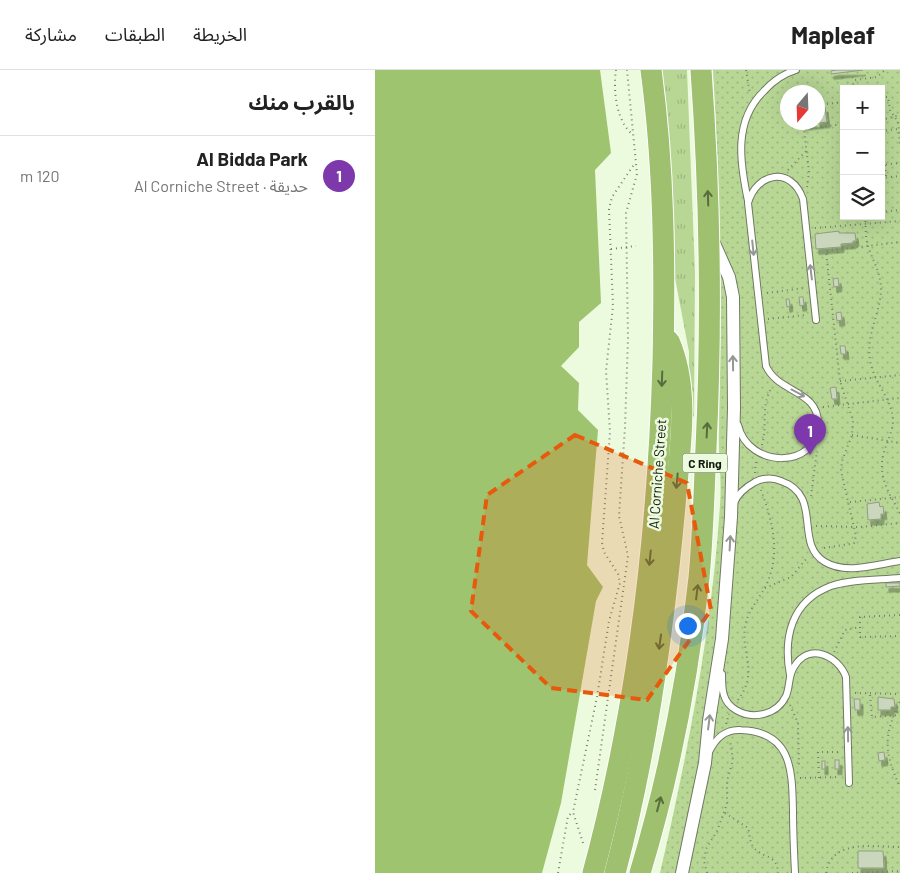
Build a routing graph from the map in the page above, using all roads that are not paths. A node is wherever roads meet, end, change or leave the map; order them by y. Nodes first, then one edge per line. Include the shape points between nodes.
1 (651, 70) edge
2 (701, 70) edge
3 (796, 70) edge
4 (748, 203) junction
5 (709, 232) junction
6 (817, 320) dead end
7 (664, 330) junction
8 (734, 408) junction
9 (731, 517) junction
10 (900, 561) edge
11 (900, 578) edge
12 (722, 639) junction
13 (789, 676) junction
14 (705, 763) junction
15 (849, 783) dead end
16 (647, 851) junction
17 (593, 873) edge
18 (615, 873) edge
19 (640, 873) edge
20 (651, 873) edge
21 (683, 873) edge
22 (795, 873) edge

1 - 7 highway, Al Corniche Street via 660,164
5 -> 2 highway, C Ring
3 - 4 lane via 783,75 760,94 744,125 742,172
6 -> 4 lane via 803,199 797,187 781,177 768,178 757,184
4 -> 8 lane via 767,366 776,381 806,398 815,408 819,422 815,439 797,456 778,458 759,454 739,431
8 -> 5 street via 733,297 729,277
16 -> 5 highway, C Ring via 673,746 699,576 708,406
7 -> 17 highway, Al Corniche Street via 659,462 638,654 619,764
7 -> 18 highway via 676,360 681,393 669,571 640,761
8 - 9 street
9 - 10 lane via 739,495 757,481 775,479 789,484 800,494 807,508 810,540 815,552 825,562 839,568
12 -> 9 street
11 - 13 lane via 844,583 813,597 789,630 786,648
12 - 13 lane via 722,688 732,708 749,715 765,714 786,697
14 -> 12 street
15 -> 13 lane via 847,692 843,668 832,657 815,653 799,660
14 - 21 street
14 - 22 lane via 715,742 727,732 748,730 769,737 785,753 796,778
16 - 19 highway, C Ring
16 - 20 highway

